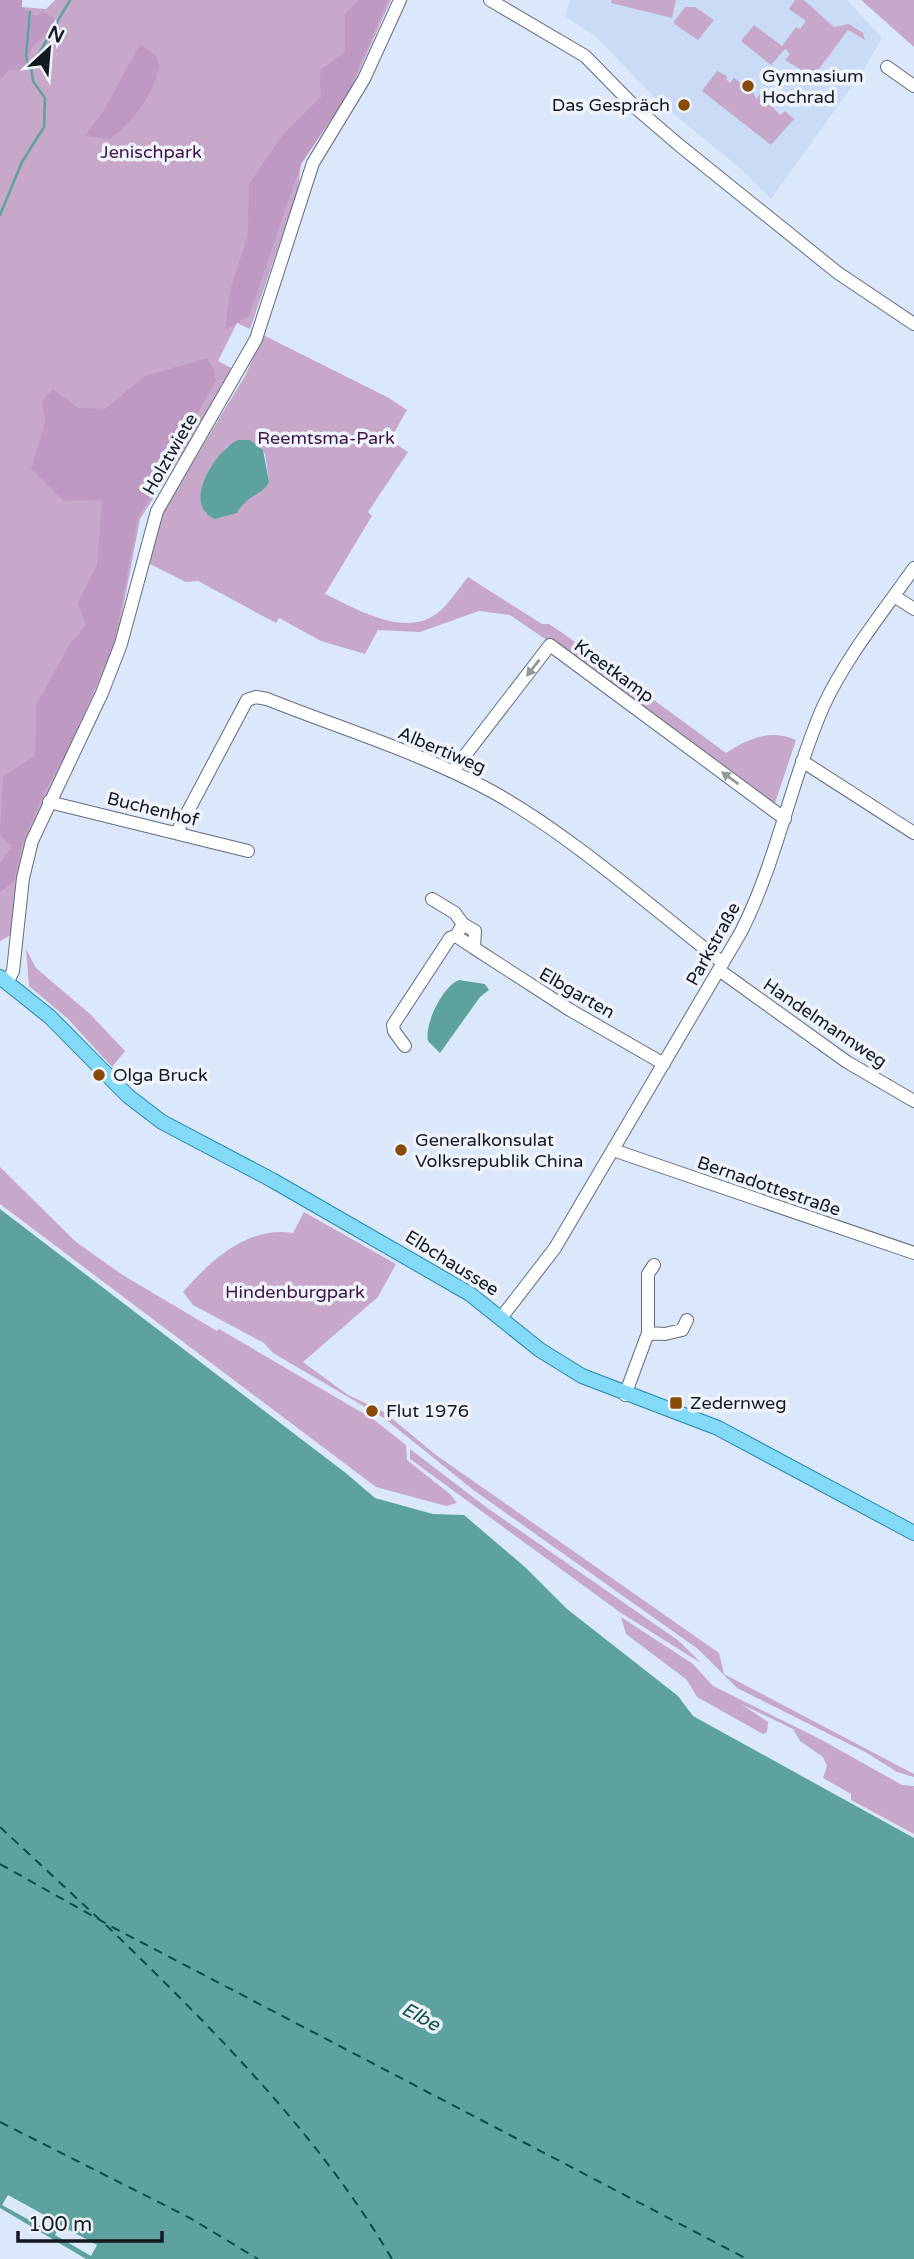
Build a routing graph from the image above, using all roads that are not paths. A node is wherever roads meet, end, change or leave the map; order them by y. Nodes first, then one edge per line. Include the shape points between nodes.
1 (400, 0) edge
2 (490, 0) edge
3 (887, 67) dead end
4 (914, 86) edge
5 (914, 324) edge
6 (914, 568) edge
7 (894, 596) junction
8 (914, 609) edge
9 (802, 761) junction
10 (453, 771) junction
11 (49, 802) junction
12 (785, 819) junction
13 (177, 832) junction
14 (914, 833) edge
15 (248, 851) dead end
16 (432, 899) dead end
17 (463, 924) junction
18 (456, 936) junction
19 (474, 948) junction
20 (721, 966) junction
21 (4, 980) edge
22 (405, 1046) dead end
23 (664, 1064) junction
24 (914, 1101) edge
25 (613, 1150) junction
26 (914, 1253) edge
27 (654, 1265) dead end
28 (501, 1318) junction
29 (687, 1320) dead end
30 (648, 1333) junction
31 (625, 1395) junction
32 (914, 1533) edge

1 - 11 street, Holztwiete via 364,79 313,163 256,339 157,511 121,645 76,753
2 - 5 street via 585,56 637,109 838,273
3 - 4 street
6 - 7 street, Parkstraße
7 - 8 street
7 - 9 street, Parkstraße via 836,683
9 - 12 street, Parkstraße
9 - 14 street
12 -> 10 street, Kreetkamp via 550,645
10 - 13 street, Albertiweg via 256,696 247,701
10 - 20 street, Albertiweg via 532,816
11 - 13 street, Buchenhof
11 - 21 street, Holztwiete via 29,853 13,971
12 - 20 street, Parkstraße via 759,896
13 - 15 street, Buchenhof
16 - 17 street via 455,913
17 - 18 street
17 - 19 street via 475,931
18 - 19 street, Elbgarten
18 - 22 street via 450,938 393,1025
19 - 23 street, Elbgarten
20 - 23 street, Parkstraße
20 - 24 street, Handelmannweg via 848,1062
21 - 28 main road, Elbchaussee via 162,1122 470,1294
23 - 25 street, Parkstraße
25 - 26 street, Bernadottestraße
25 - 28 street, Parkstraße via 544,1265
27 - 30 street via 648,1274
28 - 31 main road, Elbchaussee via 562,1365
29 - 30 street via 682,1330 674,1333
30 - 31 street
31 - 32 main road, Elbchaussee via 718,1427

